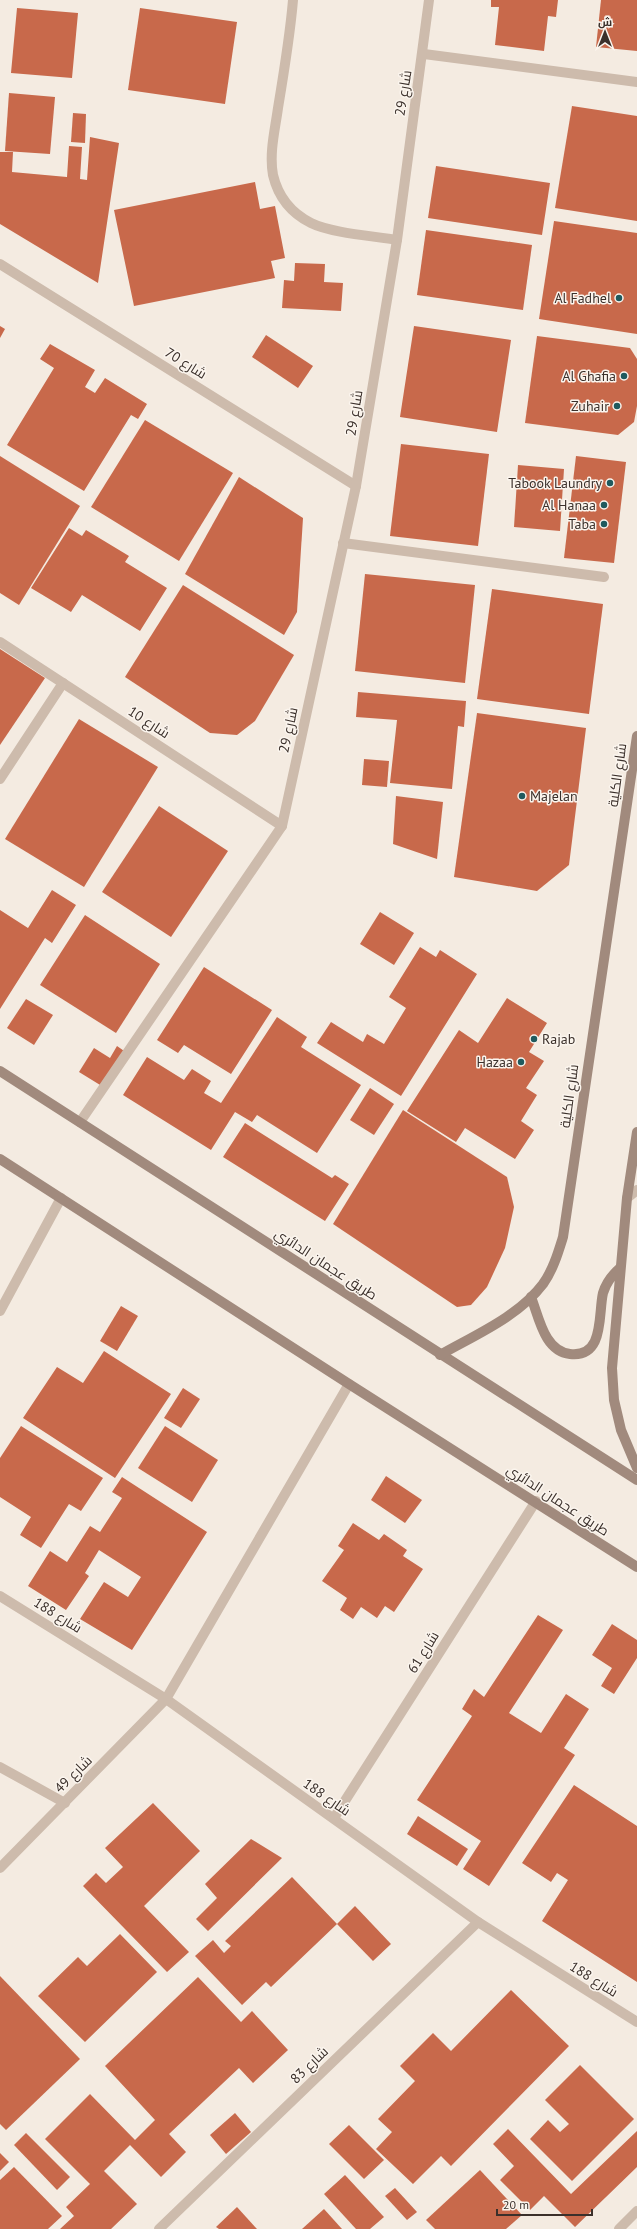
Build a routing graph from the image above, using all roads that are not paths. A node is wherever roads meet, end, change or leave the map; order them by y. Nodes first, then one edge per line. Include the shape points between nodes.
1 (293, 0) edge
2 (429, 0) edge
3 (424, 54) junction
4 (637, 82) edge
5 (397, 240) junction
6 (0, 264) edge
7 (356, 486) junction
8 (343, 543) junction
9 (604, 577) dead end
10 (0, 642) edge
11 (63, 683) junction
12 (637, 736) edge
13 (0, 779) edge
14 (282, 826) junction
15 (0, 1070) edge
16 (80, 1122) junction
17 (637, 1132) edge
18 (0, 1159) edge
19 (637, 1190) edge
20 (61, 1198) junction
21 (627, 1198) junction
22 (620, 1268) junction
23 (531, 1297) junction
24 (0, 1311) edge
25 (440, 1355) junction
26 (349, 1384) junction
27 (637, 1468) edge
28 (637, 1480) edge
29 (536, 1501) junction
30 (637, 1567) edge
31 (0, 1596) edge
32 (166, 1699) junction
33 (0, 1767) edge
34 (65, 1803) junction
35 (334, 1818) junction
36 (0, 1868) edge
37 (478, 1922) junction
38 (637, 2022) edge
39 (637, 2211) edge
40 (159, 2229) edge
41 (619, 2229) edge

1 - 5 street via 273,139 273,174 278,190 286,204 298,216 313,224
2 - 3 street, شارع 29
3 - 4 street
3 - 5 street, شارع 29
5 - 7 street, شارع 29
6 - 7 street, شارع 70
7 - 8 street, شارع 29
8 - 9 street
8 - 14 street, شارع 29
10 - 11 street, شارع 10
11 - 13 street
11 - 14 street, شارع 10
12 - 23 main road, شارع الكلية via 563,1237 555,1261 543,1284
14 - 16 street
15 - 16 main road, طريق عجمان الدائري
16 - 25 main road, طريق عجمان الدائري
17 - 21 main road
18 - 20 main road, طريق عجمان الدائري
19 - 21 street
20 - 24 street
20 - 26 main road, طريق عجمان الدائري
21 - 22 main road
22 - 23 main road via 606,1285 595,1343 586,1351 575,1355 563,1353 553,1347
22 - 27 main road via 612,1368 614,1400 621,1430
23 - 25 main road, شارع الكلية via 504,1318
25 - 28 main road, طريق عجمان الدائري
26 - 29 main road, طريق عجمان الدائري
26 - 32 street, شارع 49
29 - 30 main road, طريق عجمان الدائري
29 - 35 street, شارع 61
31 - 32 street, شارع 188
32 - 34 street, شارع 49
32 - 35 street, شارع 188
33 - 34 street
34 - 36 street, شارع 49
35 - 37 street, شارع 188
37 - 38 street, شارع 188
37 - 40 street, شارع 83
39 - 41 street

